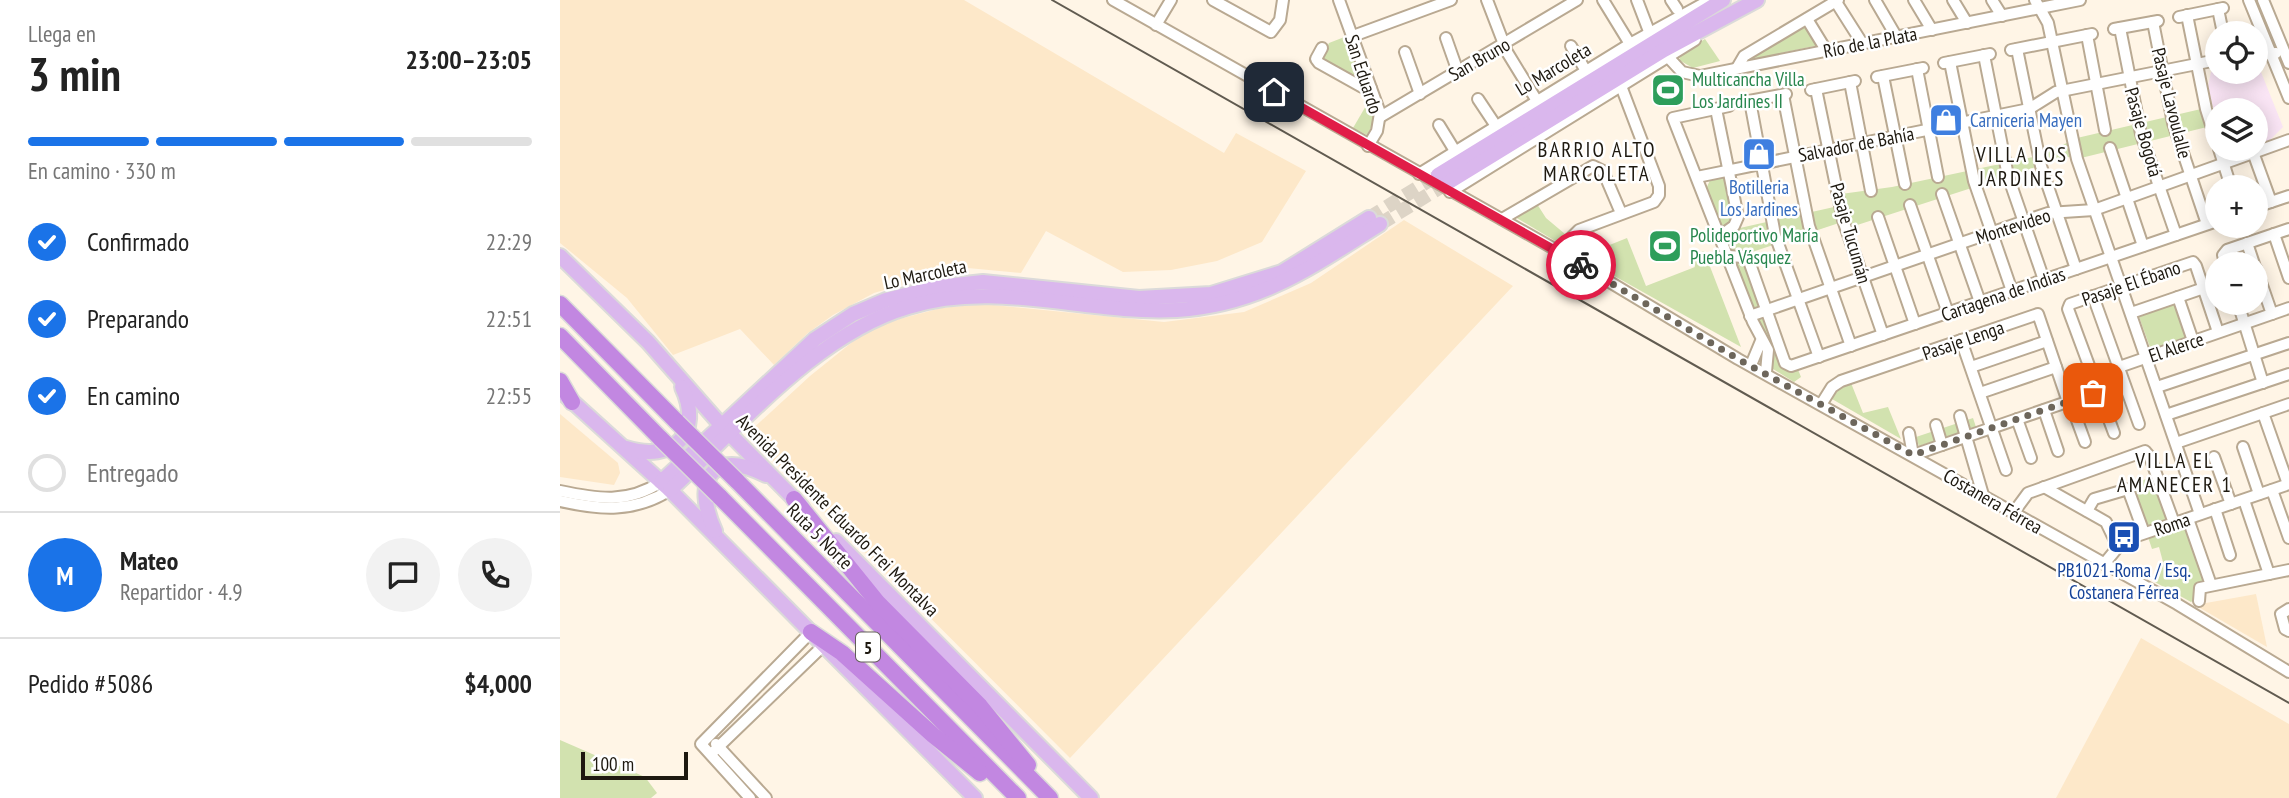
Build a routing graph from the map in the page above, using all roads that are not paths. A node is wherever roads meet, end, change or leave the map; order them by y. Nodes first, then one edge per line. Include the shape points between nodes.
1 (1112, 0) edge
2 (1171, 0) edge
3 (1213, 0) edge
4 (1283, 0) edge
5 (1339, 0) edge
6 (1451, 0) edge
7 (1487, 0) edge
8 (1577, 0) edge
9 (1603, 0) edge
10 (1637, 0) edge
11 (1710, 0) edge
12 (1723, 0) edge
13 (1757, 0) edge
14 (1875, 0) edge
15 (1914, 0) edge
16 (1953, 0) edge
17 (1992, 0) edge
18 (2077, 0) edge
19 (2249, 0) edge
20 (2263, 0) edge
21 (1837, 1) edge
22 (2037, 4) edge
23 (1236, 6) edge
24 (1737, 8) edge
25 (2001, 16) junction
26 (1807, 19) junction
27 (2222, 21) edge
28 (1967, 23) junction
29 (1156, 25) junction
30 (2117, 28) joint
31 (1932, 30) junction
32 (1353, 36) junction
33 (1896, 36) junction
34 (1446, 38) dead end
35 (1649, 40) junction
36 (2052, 42) junction
37 (1862, 43) junction
38 (1630, 44) junction
39 (1504, 45) junction
40 (1570, 46) dead end
41 (1322, 48) dead end
42 (1826, 50) junction
43 (1405, 52) dead end
44 (2271, 52) junction
45 (2268, 53) edge
46 (1668, 57) junction
47 (2288, 59) edge
48 (2205, 63) edge
49 (2268, 63) edge
50 (2196, 64) junction
51 (2275, 64) junction
52 (1737, 68) junction
53 (1586, 71) junction
54 (2162, 71) junction
55 (1458, 72) junction
56 (2205, 75) edge
57 (2129, 78) junction
58 (2200, 82) junction
59 (2096, 84) junction
60 (1621, 86) junction
61 (1371, 88) junction
62 (2062, 91) junction
63 (1420, 94) junction
64 (2289, 98) edge
65 (1478, 99) dead end
66 (2205, 100) edge
67 (1537, 101) junction
68 (1729, 106) dead end
69 (1716, 108) junction
70 (2029, 109) junction
71 (1996, 116) junction
72 (1380, 117) junction
73 (1962, 123) junction
74 (1439, 125) dead end
75 (1496, 126) junction
76 (1929, 130) junction
77 (2105, 130) dead end
78 (2289, 133) edge
79 (1895, 137) junction
80 (2289, 141) edge
81 (1861, 143) junction
82 (2277, 145) junction
83 (1368, 146) junction
84 (2110, 148) dead end
85 (2268, 149) edge
86 (1829, 150) junction
87 (1455, 151) junction
88 (1795, 156) junction
89 (2222, 161) edge
90 (2235, 161) edge
91 (2256, 161) edge
92 (1761, 163) junction
93 (2223, 165) junction
94 (1728, 170) junction
95 (1419, 174) junction
96 (2227, 175) edge
97 (2191, 176) junction
98 (1697, 177) junction
99 (1938, 177) dead end
100 (1446, 183) junction
101 (1905, 184) dead end
102 (2159, 187) junction
103 (1871, 191) dead end
104 (1942, 194) dead end
105 (2289, 196) edge
106 (2127, 198) junction
107 (2272, 202) junction
108 (2268, 203) edge
109 (1910, 205) dead end
110 (2205, 207) edge
111 (2094, 210) junction
112 (2056, 211) junction
113 (1621, 213) junction
114 (1878, 217) dead end
115 (1502, 219) junction
116 (1375, 221) tunnel mouth
117 (2024, 221) junction
118 (2205, 225) edge
119 (2289, 229) edge
120 (1992, 232) junction
121 (2274, 234) junction
122 (2176, 235) junction
123 (1720, 236) junction
124 (1959, 243) junction
125 (2247, 243) junction
126 (2143, 246) junction
127 (1558, 251) junction
128 (2234, 252) edge
129 (2250, 252) edge
130 (1927, 254) junction
131 (560, 256) edge
132 (1727, 257) junction
133 (2111, 257) junction
134 (1895, 266) junction
135 (2076, 269) junction
136 (1863, 277) junction
137 (2289, 278) edge
138 (2044, 280) junction
139 (2122, 286) junction
140 (1830, 288) junction
141 (2204, 288) junction
142 (2012, 291) junction
143 (2093, 296) junction
144 (2178, 297) junction
145 (1798, 299) junction
146 (1980, 302) junction
147 (2268, 303) edge
148 (560, 304) edge
149 (2289, 308) edge
150 (1766, 310) junction
151 (1948, 313) junction
152 (2131, 313) junction
153 (2272, 314) junction
154 (2241, 315) edge
155 (1750, 316) junction
156 (1915, 324) junction
157 (2244, 324) junction
158 (2218, 332) junction
159 (1883, 335) junction
160 (560, 336) edge
161 (1761, 341) junction
162 (1961, 341) junction
163 (2047, 341) junction
164 (2193, 341) junction
165 (2289, 343) edge
166 (1851, 346) junction
167 (2253, 355) junction
168 (1819, 357) junction
169 (2146, 357) junction
170 (1751, 365) junction
171 (1971, 367) junction
172 (2056, 367) junction
173 (2118, 368) junction
174 (1766, 372) junction
175 (675, 373) junction
176 (2289, 374) edge
177 (560, 381) edge
178 (2263, 383) junction
179 (2157, 387) junction
180 (2097, 391) junction
181 (1980, 393) junction
182 (566, 396) edge
183 (2069, 401) junction
184 (1822, 403) junction
185 (2289, 404) edge
186 (2043, 410) junction
187 (2263, 413) junction
188 (2166, 415) junction
189 (1960, 416) dead end
190 (2017, 419) junction
191 (2139, 424) dead end
192 (1936, 425) dead end
193 (1992, 428) junction
194 (726, 429) junction
195 (1909, 433) dead end
196 (2114, 433) dead end
197 (1964, 437) junction
198 (2085, 442) dead end
199 (2176, 443) junction
200 (1942, 445) junction
201 (621, 446) junction
202 (2243, 447) dead end
203 (2058, 451) dead end
204 (1913, 455) junction
205 (2214, 457) dead end
206 (2031, 458) dead end
207 (2006, 470) dead end
208 (776, 481) junction
209 (2289, 484) edge
210 (665, 486) junction
211 (2044, 487) junction
212 (2272, 490) junction
213 (560, 491) edge
214 (2259, 494) junction
215 (1983, 495) junction
216 (794, 499) junction
217 (2244, 500) junction
218 (560, 501) edge
219 (2231, 504) junction
220 (2215, 509) junction
221 (2087, 511) junction
222 (2014, 512) junction
223 (2200, 514) junction
224 (2188, 519) junction
225 (2174, 523) junction
226 (2144, 533) junction
227 (2289, 538) edge
228 (721, 541) junction
229 (2118, 547) junction
230 (2230, 555) dead end
231 (2104, 564) junction
232 (2289, 570) edge
233 (2269, 574) junction
234 (2211, 586) junction
235 (2199, 601) dead end
236 (2289, 609) edge
237 (2289, 631) edge
238 (811, 632) junction
239 (824, 645) junction
240 (2289, 672) edge
241 (709, 736) junction
242 (729, 738) junction
243 (715, 751) junction
244 (750, 798) edge
245 (766, 798) edge
246 (975, 798) edge
247 (1015, 798) edge
248 (1051, 798) edge
249 (1091, 798) edge

1 - 29 street, Costanera Férrea
2 - 29 street
3 - 23 street
4 - 23 street via 1273,31
5 - 32 street, San Eduardo
6 - 32 street
7 - 39 street
8 - 39 street, San Bruno
9 - 38 street
10 - 35 street
11 - 35 street, Lo Marcoleta
12 - 35 main road, Lo Marcoleta
13 - 24 main road
14 - 33 street
15 - 31 street
16 - 28 street
17 - 25 street
18 - 22 street, Río de la Plata
19 - 44 street
20 - 47 street
21 - 26 street
21 - 37 street
22 - 25 street, Río de la Plata
22 - 36 street
24 - 46 street via 1722,23
24 - 100 main road
25 - 28 street, Río de la Plata
26 - 42 street
26 - 52 street via 1744,56
27 - 50 street via 2221,9 2183,16
28 - 31 street, Río de la Plata
29 - 83 street, Costanera Férrea
30 - 54 street, Pasaje Lavoulalle via 2155,21
30 - 57 street, Pasaje Bogotá
31 - 33 street, Río de la Plata
32 - 61 street, San Eduardo
33 - 37 street, Río de la Plata
34 - 55 street
35 - 38 street, Lo Marcoleta
35 - 100 main road, Lo Marcoleta
36 - 59 street via 2090,35
36 - 62 street
36 - 70 street via 2014,49
37 - 42 street, Río de la Plata
38 - 53 street, Lo Marcoleta
39 - 55 street, San Bruno
39 - 67 street
40 - 53 street
41 - 61 street via 1318,63
42 - 52 street, Río de la Plata
43 - 63 street
44 - 45 street
44 - 47 street
44 - 51 street
46 - 52 street, Río de la Plata via 1692,76
46 - 60 street
47 - 51 street
48 - 50 street, Salvador de Bahía
49 - 51 street
50 - 54 street, Salvador de Bahía
50 - 58 street
51 - 64 street
53 - 67 street, Lo Marcoleta
54 - 57 street, Salvador de Bahía
54 - 97 street, Pasaje Lavoulalle
55 - 63 street, San Bruno
56 - 58 street
57 - 59 street, Salvador de Bahía
57 - 102 street, Pasaje Bogotá
58 - 66 street
59 - 62 street, Salvador de Bahía
59 - 77 street
60 - 100 street
60 - 113 street via 1660,192 1654,202
61 - 72 street, San Eduardo
62 - 70 street, Salvador de Bahía
62 - 111 street via 2074,150
63 - 72 street, San Bruno
65 - 75 street
67 - 75 street, Lo Marcoleta
68 - 69 street
69 - 94 street
69 - 98 street via 1677,117
70 - 71 street, Salvador de Bahía
70 - 112 street
71 - 73 street, Salvador de Bahía
71 - 73 street via 1987,54 1947,62
71 - 117 street via 2008,176
72 - 83 street, San Eduardo
73 - 76 street, Salvador de Bahía
73 - 120 street via 1974,181
74 - 87 street
75 - 87 street, Lo Marcoleta
76 - 79 street, Salvador de Bahía
76 - 79 street via 1920,68 1880,76
76 - 99 street
78 - 82 street, Montevideo
79 - 81 street, Salvador de Bahía
79 - 101 street
80 - 82 street, Montevideo
81 - 86 street, Salvador de Bahía
81 - 86 street, Pasaje Tucumán via 1852,82 1814,89
81 - 103 street
82 - 85 street, Montevideo
83 - 95 street, Costanera Férrea
84 - 106 street
86 - 88 street, Salvador de Bahía
86 - 136 street, Pasaje Tucumán via 1843,220
87 - 95 street, Lo Marcoleta
88 - 92 street, Salvador de Bahía
88 - 92 street via 1785,95 1746,102
88 - 140 street via 1810,230
89 - 93 street
90 - 93 street, Montevideo
91 - 107 street
92 - 94 street, Salvador de Bahía
92 - 145 street via 1775,235
93 - 96 street
93 - 97 street, Montevideo
94 - 98 street, Salvador de Bahía
94 - 123 street via 1738,217
95 - 100 street, Costanera Férrea
97 - 102 street, Montevideo
97 - 110 street, Pasaje Lavoulalle
98 - 123 street
100 - 115 street, Costanera Férrea
102 - 106 street, Montevideo
102 - 122 street, Pasaje Bogotá
104 - 124 street
105 - 107 street
106 - 111 street, Montevideo
106 - 126 street
107 - 108 street
109 - 130 street
111 - 112 street, Montevideo
111 - 133 street
112 - 117 street, Montevideo
112 - 135 street
113 - 115 street via 1603,171 1593,166
113 - 127 street via 1578,230
114 - 134 street
115 - 127 street, Costanera Férrea
116 - 194 main road, Lo Marcoleta via 1295,278 1232,302 1160,310 1026,292 909,306 868,322 817,354
117 - 120 street, Montevideo
117 - 138 street
118 - 122 street, Cartagena de Indias
119 - 121 street
120 - 124 street, Montevideo
120 - 142 street
121 - 125 street
121 - 137 street
122 - 126 street, Cartagena de Indias
123 - 132 street
124 - 130 street, Montevideo
124 - 146 street
125 - 128 street
125 - 129 street
126 - 133 street, Cartagena de Indias
127 - 170 street, Costanera Férrea
130 - 134 street, Montevideo
130 - 151 street
131 - 175 main road, Avenida Presidente Eduardo Frei Montalva
132 - 150 street via 1749,261
132 - 155 street
133 - 135 street, Cartagena de Indias
133 - 139 street
134 - 136 street, Montevideo
134 - 156 street
135 - 138 street, Cartagena de Indias
136 - 140 street, Montevideo
136 - 159 street, Pasaje Tucumán
138 - 142 street, Cartagena de Indias
139 - 141 street, Pasaje El Ébano via 2194,263
139 - 143 street, Pasaje El Ébano
139 - 152 street
140 - 145 street, Montevideo
140 - 166 street
141 - 144 street
141 - 158 street
142 - 146 street, Cartagena de Indias
143 - 173 street
143 - 180 street, Pasaje El Ébano via 2068,306
144 - 152 street
144 - 164 street
145 - 150 street, Montevideo
145 - 168 street
146 - 151 street, Cartagena de Indias
147 - 153 street
148 - 248 highway, Ruta 5 Norte / 5, bridge
149 - 153 street, El Alerce
150 - 155 street, Montevideo
150 - 168 street, Cartagena de Indias via 1788,366
151 - 156 street, Cartagena de Indias
152 - 169 street
153 - 157 street, El Alerce
154 - 157 street
155 - 161 street
156 - 159 street, Cartagena de Indias
157 - 158 street, El Alerce
157 - 167 street
158 - 164 street, El Alerce
159 - 166 street, Cartagena de Indias
160 - 247 highway, 5, bridge
161 - 170 street
161 - 174 street via 1769,354
162 - 163 street, Pasaje Lenga via 2038,314
162 - 171 street
162 - 184 street, Pasaje Lenga via 1865,379 1834,385
163 - 171 street
163 - 172 street
164 - 169 street, El Alerce
165 - 167 street
166 - 168 street, Cartagena de Indias
167 - 178 street
167 - 179 street
169 - 173 street, El Alerce
169 - 179 street
170 - 174 street, Costanera Férrea
171 - 181 street
172 - 181 street
172 - 183 street
173 - 180 street, El Alerce
173 - 191 street
174 - 184 street, Costanera Férrea
175 - 194 main road, Avenida Presidente Eduardo Frei Montalva
175 - 201 main road via 690,406 684,436 659,453
176 - 178 street
177 - 182 highway
178 - 188 street
179 - 188 street
180 - 183 street, El Alerce
180 - 196 street
181 - 193 street
182 - 201 main road
183 - 186 street, El Alerce
183 - 198 street
184 - 204 street, Costanera Férrea
185 - 187 street
186 - 190 street, El Alerce
186 - 203 street
187 - 199 street
187 - 209 street
188 - 199 street
189 - 197 street
190 - 193 street, El Alerce
190 - 206 street
192 - 200 street
193 - 197 street, El Alerce
193 - 207 street
194 - 208 main road, Avenida Presidente Eduardo Frei Montalva
194 - 210 main road, Lo Marcoleta
195 - 204 street
197 - 200 street, El Alerce
197 - 215 street
199 - 223 street
200 - 204 street, El Alerce
201 - 210 main road
202 - 214 street
204 - 215 street, Costanera Férrea
205 - 219 street
208 - 216 main road, Avenida Presidente Eduardo Frei Montalva
208 - 228 main road via 737,465 713,472 704,500
209 - 212 street, Roma
210 - 213 street, Lo Marcoleta via 607,500
210 - 218 street, Lo Marcoleta via 630,507 604,509
210 - 228 main road
211 - 221 street
211 - 222 street via 2025,495
211 - 225 street via 2146,452
212 - 214 street, Roma
212 - 227 street
214 - 217 street, Roma
215 - 222 street, Costanera Férrea
216 - 248 highway via 883,608 994,721
216 - 249 main road, Avenida Presidente Eduardo Frei Montalva
217 - 219 street, Roma
217 - 233 street
219 - 220 street, Roma
220 - 223 street, Roma
220 - 230 street
221 - 226 street via 2094,499 2128,489
221 - 229 street via 2108,524
222 - 231 street, Costanera Férrea
223 - 224 street, Roma
224 - 225 street, Roma
224 - 234 street
225 - 226 street, Roma
226 - 229 street, Roma
228 - 238 main road
229 - 231 street, Roma
231 - 240 street, Costanera Férrea
232 - 233 street
233 - 234 street
234 - 235 street via 2198,589
236 - 237 street via 2281,614
238 - 239 main road
238 - 241 street
238 - 247 highway
239 - 242 street
239 - 246 main road
241 - 242 street via 726,732
241 - 243 street
242 - 243 street
243 - 244 street
243 - 245 street

